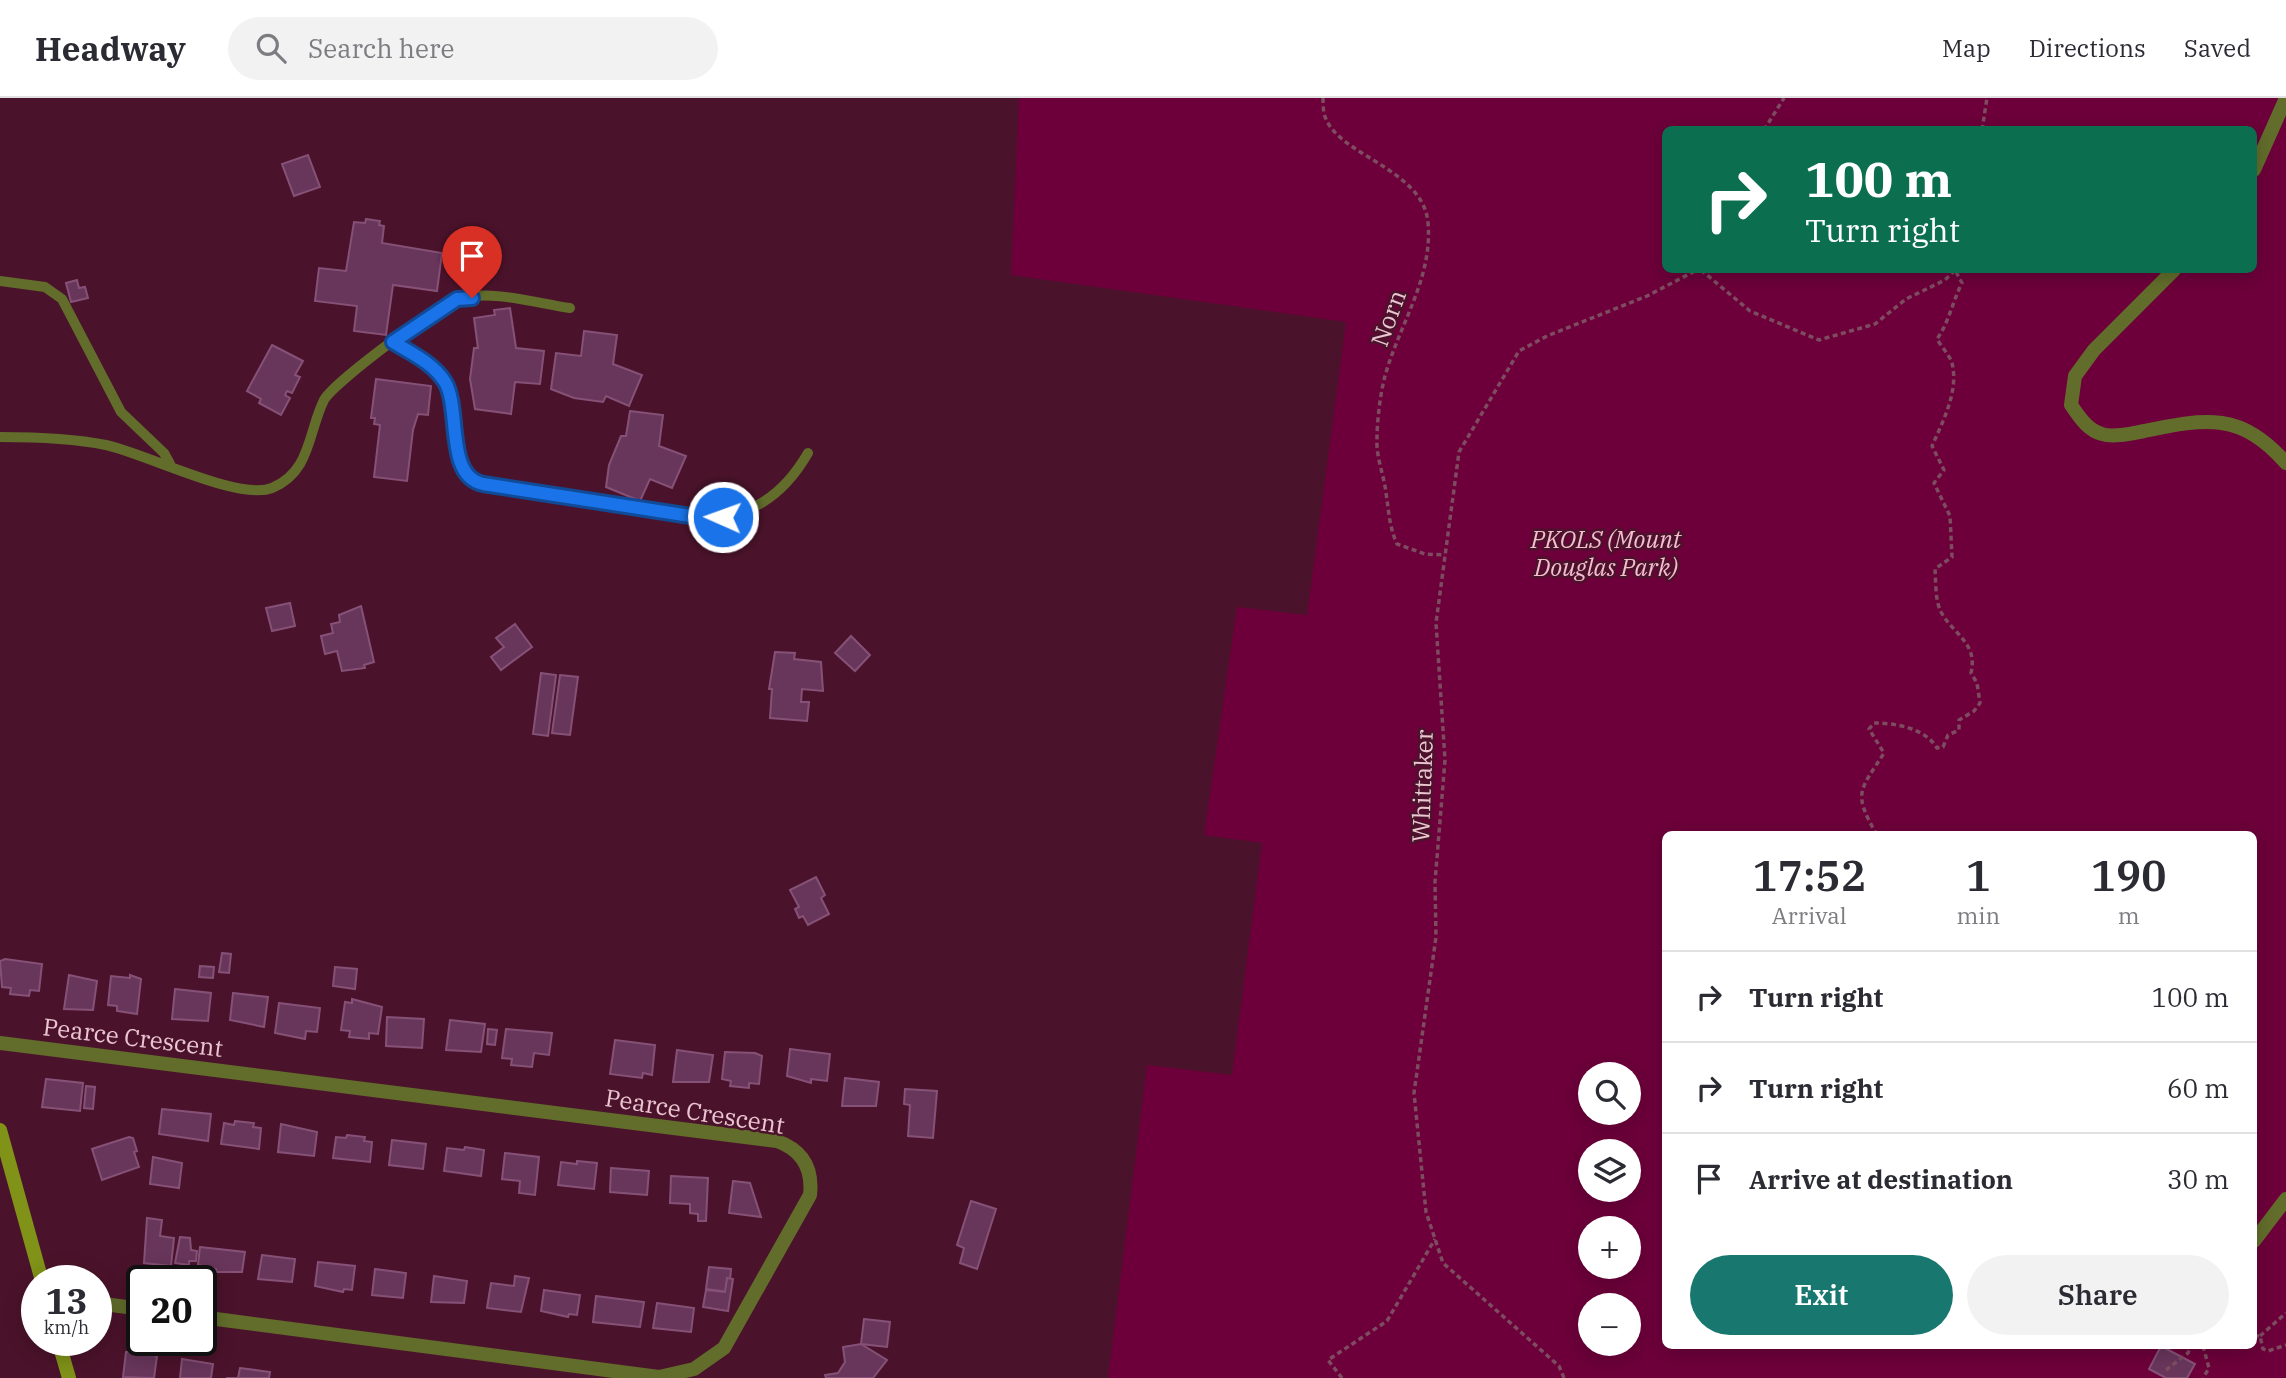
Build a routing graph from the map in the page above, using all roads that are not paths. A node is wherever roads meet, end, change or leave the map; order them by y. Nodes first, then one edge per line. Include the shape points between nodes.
1 (2286, 98) edge
2 (2257, 163) edge
3 (2171, 273) edge
4 (0, 281) edge
5 (570, 308) dead end
6 (393, 342) junction
7 (0, 438) edge
8 (808, 453) dead end
9 (2286, 463) edge
10 (170, 465) junction
11 (0, 1043) edge
12 (0, 1130) edge
13 (2286, 1199) edge
14 (2257, 1237) edge
15 (38, 1265) edge
16 (217, 1319) edge
17 (63, 1356) edge
18 (69, 1378) edge

1 - 2 street
3 - 9 street via 2094,349 2075,376 2071,405 2085,425 2103,435 2183,423 2238,424 2265,440
4 - 10 lane via 45,287 62,299 121,412 164,453
5 - 6 lane via 487,296 457,299
6 - 8 lane via 430,365 443,379 453,404 457,453 466,474 477,483 697,517 723,517 778,494
6 - 10 lane via 326,397 306,456 281,483 261,491 240,491
7 - 10 lane via 79,440
11 - 16 street, Pearce Crescent via 777,1141 800,1156 810,1174 810,1195 732,1338 705,1364 683,1374 659,1377
12 - 15 main road
13 - 14 street
17 - 18 main road

